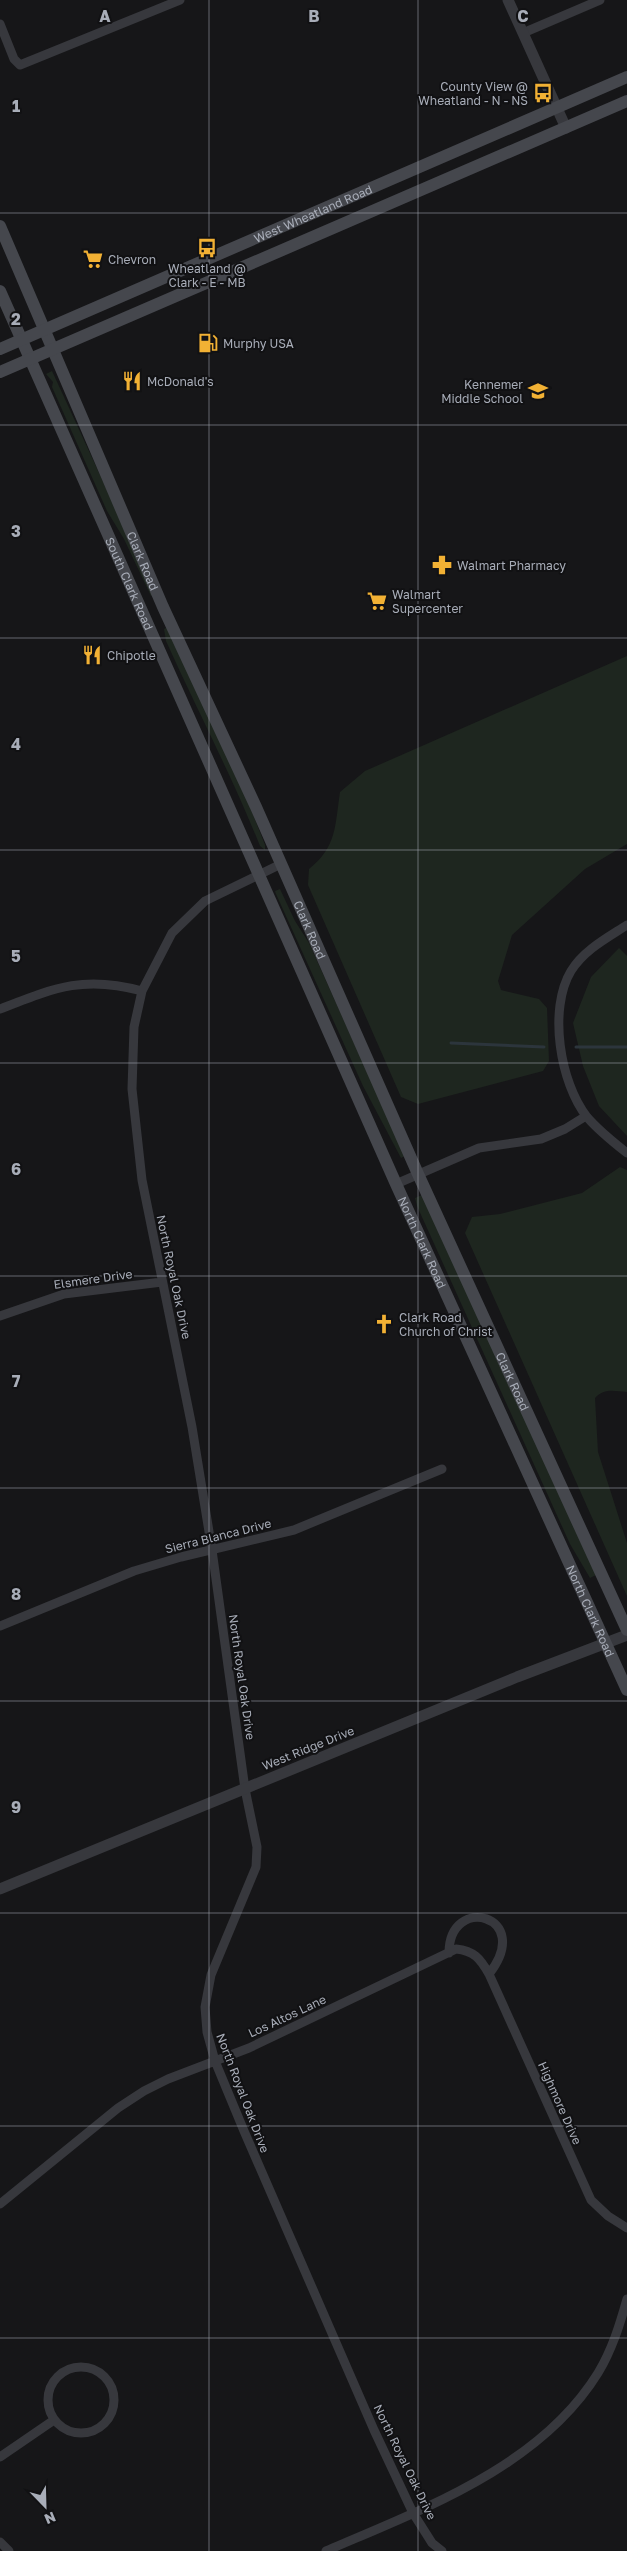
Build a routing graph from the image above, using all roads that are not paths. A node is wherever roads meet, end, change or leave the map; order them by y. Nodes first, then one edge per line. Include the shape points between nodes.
1 (180, 0) edge
2 (508, 0) edge
3 (600, 0) edge
4 (0, 24) edge
5 (523, 33) junction
6 (627, 77) edge
7 (627, 101) edge
8 (557, 108) junction
9 (566, 128) junction
10 (370, 189) junction
11 (380, 208) junction
12 (0, 226) edge
13 (236, 247) junction
14 (244, 266) junction
15 (0, 291) edge
16 (46, 330) junction
17 (20, 340) junction
18 (0, 349) edge
19 (54, 349) junction
20 (29, 359) junction
21 (0, 372) edge
22 (163, 607) junction
23 (144, 614) junction
24 (281, 864) junction
25 (260, 875) junction
26 (627, 925) edge
27 (142, 991) junction
28 (0, 1009) edge
29 (586, 1116) junction
30 (627, 1153) edge
31 (418, 1174) junction
32 (396, 1184) junction
33 (162, 1282) junction
34 (0, 1316) edge
35 (442, 1469) dead end
36 (212, 1550) junction
37 (0, 1626) edge
38 (627, 1630) edge
39 (627, 1635) edge
40 (606, 1644) junction
41 (627, 1690) edge
42 (245, 1789) junction
43 (0, 1889) edge
44 (448, 1952) junction
45 (489, 1974) junction
46 (215, 2061) junction
47 (0, 2204) edge
48 (627, 2228) edge
49 (627, 2299) edge
50 (54, 2420) junction
51 (0, 2457) edge
52 (413, 2513) junction
53 (0, 2542) edge
54 (9, 2551) edge
55 (326, 2551) edge
56 (442, 2551) edge

1 - 4 street via 20,66
2 - 5 street
3 - 5 street
5 - 8 street
6 - 8 main road, West Wheatland Road
7 - 9 main road, West Wheatland Road
8 - 9 street
8 - 10 main road, West Wheatland Road
9 - 11 main road, West Wheatland Road
10 - 11 main road
10 - 13 main road, West Wheatland Road
11 - 14 main road, West Wheatland Road
12 - 16 main road, Clark Road
13 - 14 main road
13 - 16 main road, West Wheatland Road
14 - 19 main road, West Wheatland Road
15 - 17 main road, South Clark Road
16 - 17 main road, West Wheatland Road
16 - 19 main road, Clark Road
17 - 18 main road, West Wheatland Road
17 - 20 main road, South Clark Road
19 - 20 main road, West Wheatland Road
19 - 22 main road, Clark Road
20 - 21 main road, West Wheatland Road
20 - 23 main road, South Clark Road
22 - 23 main road
22 - 24 main road, Clark Road
23 - 25 main road, South Clark Road
24 - 25 street, North Royal Oak Drive
24 - 31 main road, Clark Road
25 - 27 street, North Royal Oak Drive via 205,900 188,916 172,933
25 - 32 main road, North Clark Road
26 - 29 street via 581,959 567,979 559,1004 558,1022 564,1060 576,1098
27 - 28 street via 114,983 79,983
27 - 33 street, North Royal Oak Drive via 134,1027 132,1088 142,1180
29 - 30 street
29 - 31 street via 565,1130 542,1139 479,1148
31 - 32 street
31 - 38 main road, Clark Road
32 - 40 main road, North Clark Road
33 - 34 street, Elsmere Drive via 64,1294
33 - 36 street, North Royal Oak Drive via 192,1427
35 - 36 street, Sierra Blanca Drive via 294,1530
36 - 37 street, Sierra Blanca Drive via 134,1571
36 - 42 street, North Royal Oak Drive
39 - 40 street, West Ridge Drive
40 - 41 main road, North Clark Road
40 - 42 street, West Ridge Drive via 517,1677
42 - 43 street, West Ridge Drive
42 - 46 street, North Royal Oak Drive via 257,1846 256,1868 208,1988 207,2032
44 - 45 street, Los Altos Lane via 470,1951 481,1960
44 - 45 street via 458,1925 473,1917 486,1917 496,1924 503,1944 498,1961
44 - 46 street, Los Altos Lane via 276,2036
45 - 48 street, Highmore Drive via 591,2200
46 - 47 street, Los Altos Lane via 168,2079 118,2108
46 - 52 street, North Royal Oak Drive via 299,2262
49 - 52 street via 619,2329 598,2372 573,2406 541,2438 492,2472
50 - 50 street via 48,2398 50,2387 61,2374 76,2367 88,2368 107,2379 113,2394 113,2409 101,2426 81,2433 62,2427
50 - 51 street
52 - 55 street
52 - 56 street, North Royal Oak Drive via 432,2543
53 - 54 street

